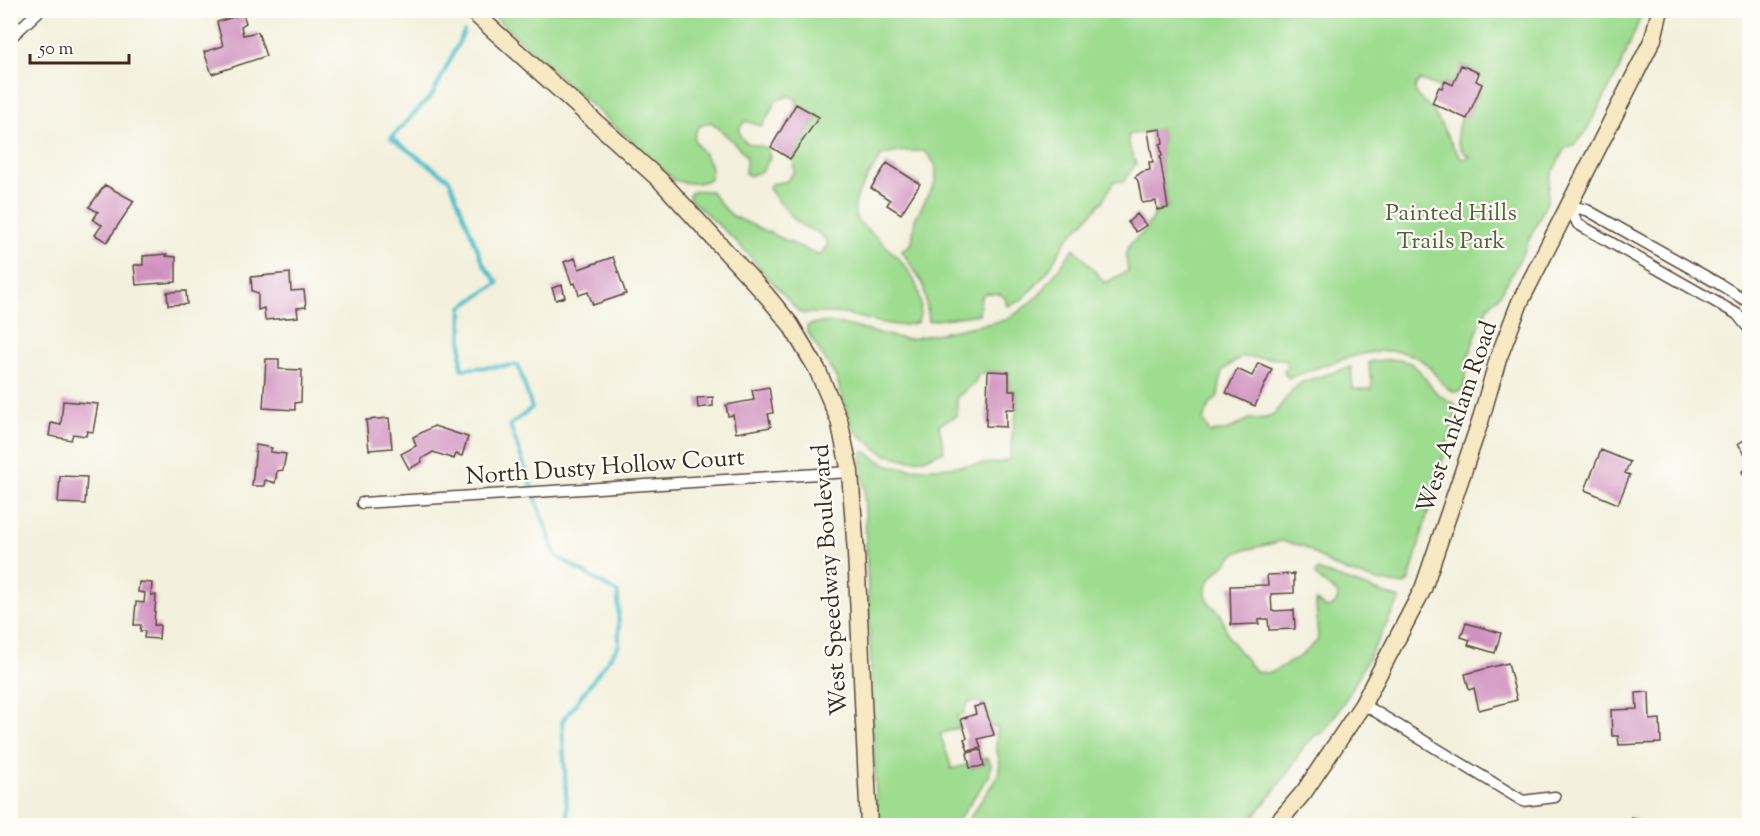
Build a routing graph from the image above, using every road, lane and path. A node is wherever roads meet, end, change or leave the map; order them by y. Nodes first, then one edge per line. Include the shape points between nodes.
1 (40, 10) edge
2 (471, 10) edge
3 (1660, 10) edge
4 (10, 38) edge
5 (1569, 206) junction
6 (1749, 303) edge
7 (1749, 330) edge
8 (850, 472) junction
9 (362, 503) dead end
10 (1363, 704) junction
11 (1555, 797) dead end
12 (869, 825) edge
13 (1275, 825) edge

1 - 4 street
2 - 8 main road, West Speedway Boulevard via 661,181 790,324 828,392 843,435
3 - 5 main road, West Anklam Road via 1653,39
5 - 6 street via 1587,210
5 - 7 street via 1578,224 1737,314
5 - 10 main road, West Anklam Road via 1521,302 1498,359 1423,589
8 - 9 street, North Dusty Hollow Court
8 - 12 main road, West Speedway Boulevard
10 - 11 street via 1523,801
10 - 13 main road, West Anklam Road via 1304,792

